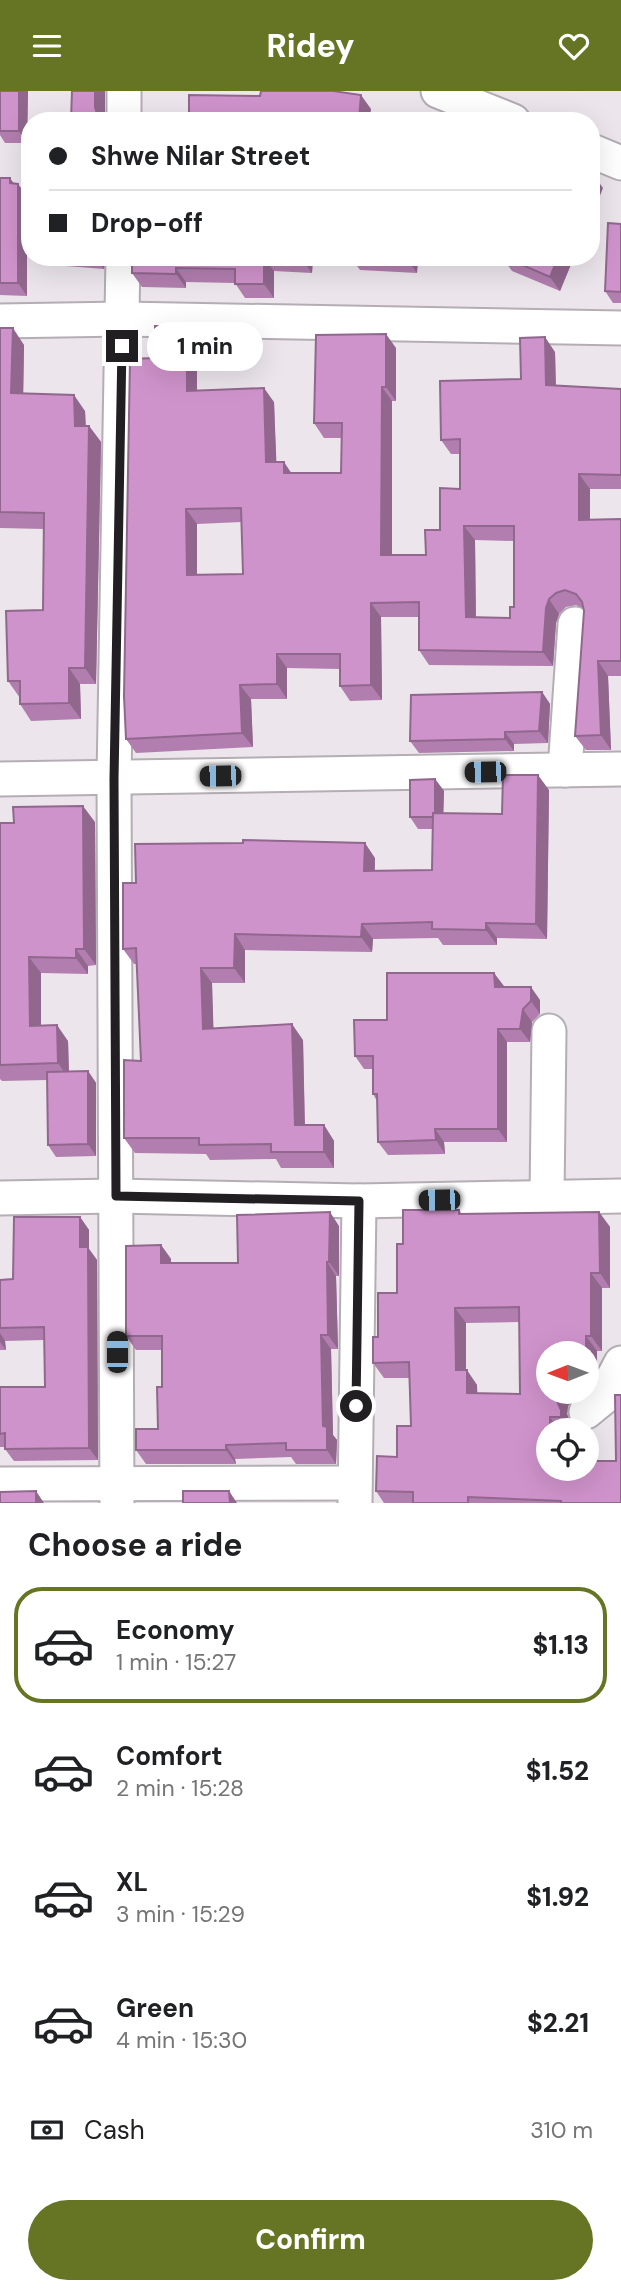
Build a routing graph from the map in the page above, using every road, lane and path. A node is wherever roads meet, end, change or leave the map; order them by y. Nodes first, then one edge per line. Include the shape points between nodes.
1 (124, 91) edge
2 (438, 91) edge
3 (124, 112) edge
4 (490, 112) edge
5 (600, 155) edge
6 (621, 163) edge
7 (123, 266) edge
8 (123, 319) junction
9 (0, 321) edge
10 (621, 328) edge
11 (576, 624) dead end
12 (621, 769) edge
13 (565, 770) junction
14 (0, 779) edge
15 (114, 779) junction
16 (549, 1031) dead end
17 (116, 1196) junction
18 (621, 1196) edge
19 (0, 1198) edge
20 (547, 1198) junction
21 (359, 1201) junction
22 (621, 1363) edge
23 (586, 1412) dead end
24 (0, 1484) edge
25 (118, 1493) edge
26 (355, 1493) edge

1 - 3 street
2 - 4 street
5 - 6 street
7 - 8 street
8 - 9 street
8 - 10 street
8 - 15 street
11 - 13 street
12 - 13 street
13 - 15 street
14 - 15 street
15 - 17 street
16 - 20 street
17 - 19 street
17 - 21 street
17 - 25 street
18 - 20 street
20 - 21 street
21 - 26 street
22 - 23 street via 602,1399
24 - 25 street
25 - 26 street

